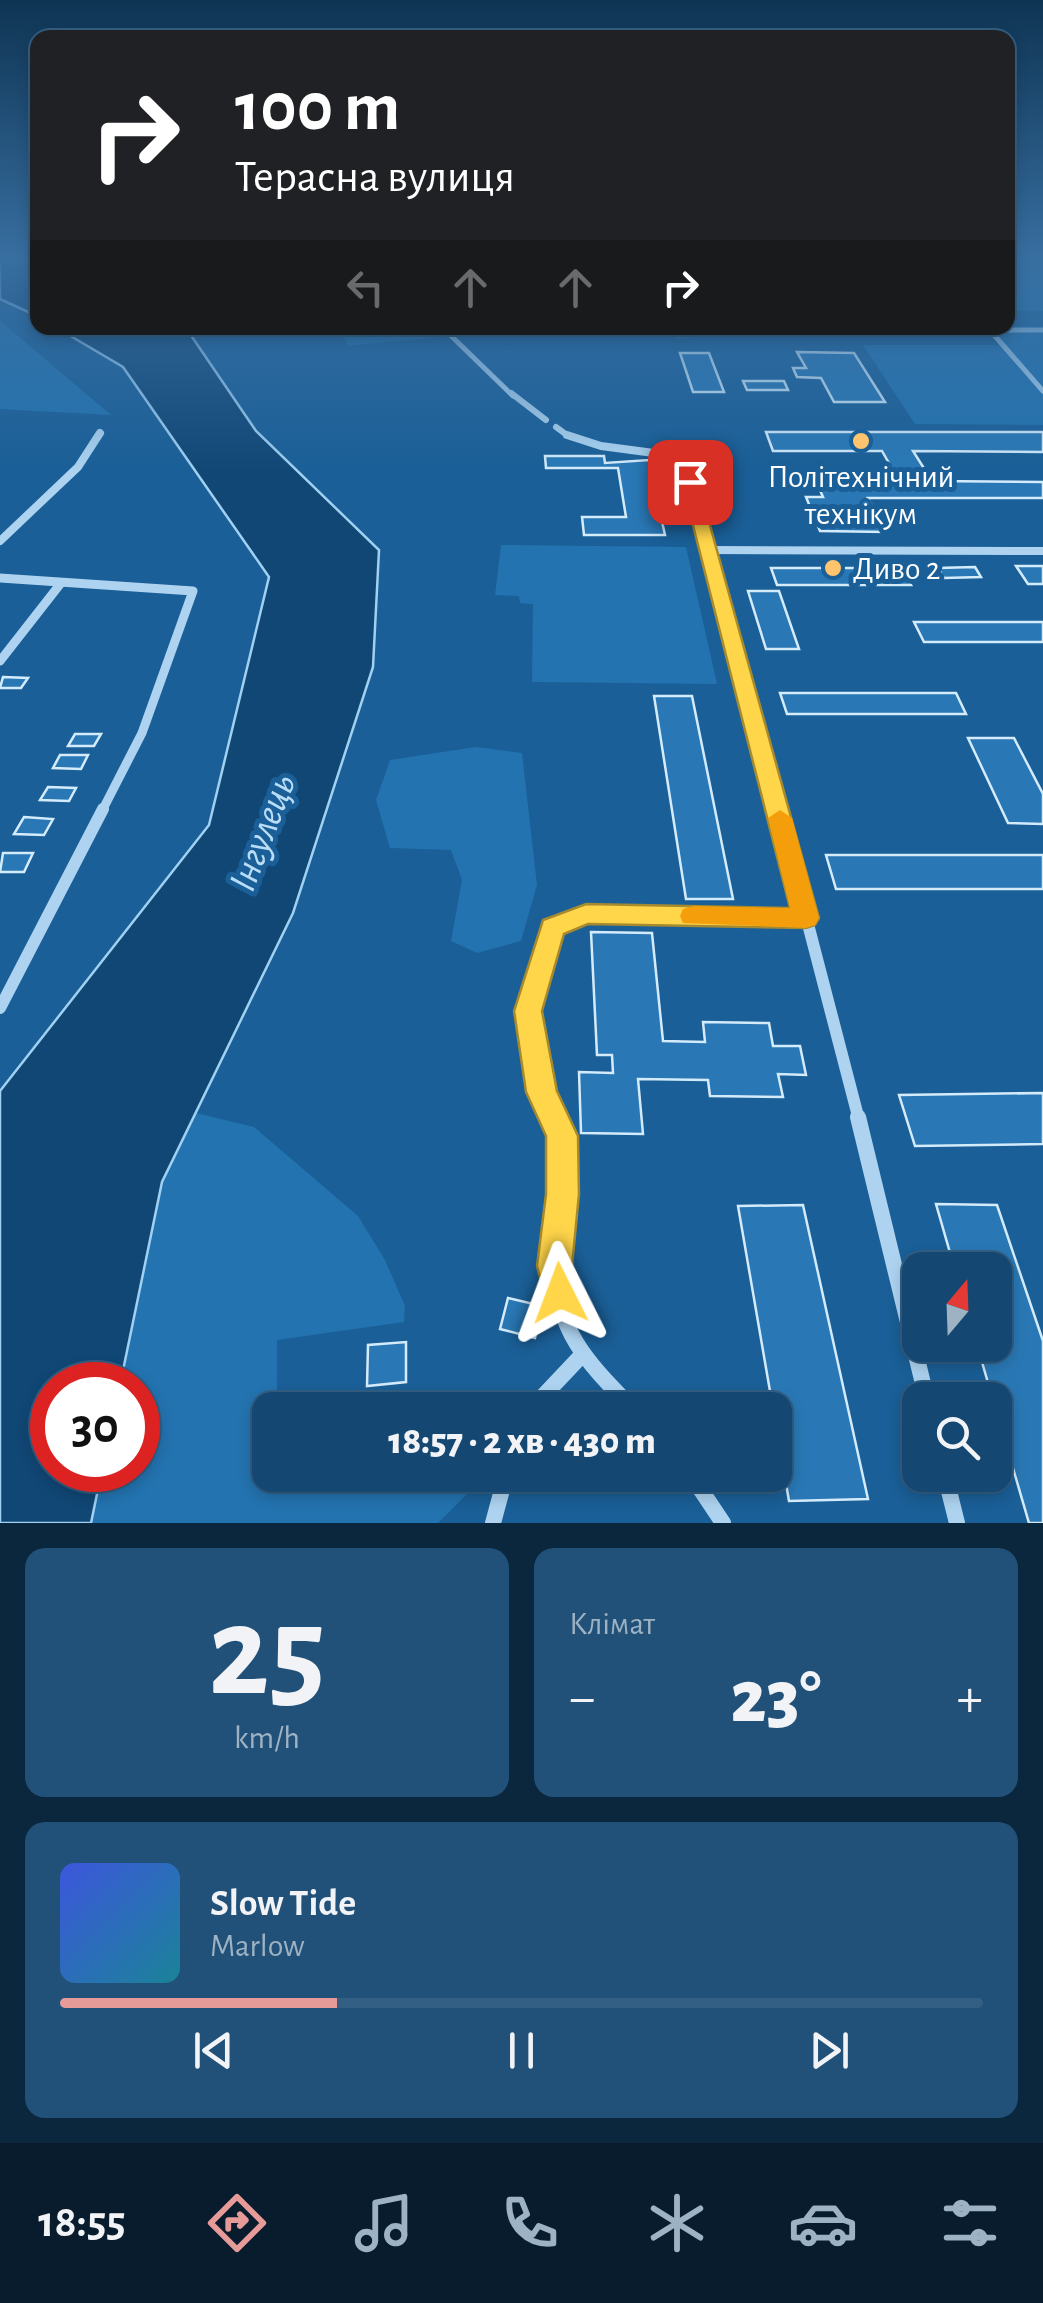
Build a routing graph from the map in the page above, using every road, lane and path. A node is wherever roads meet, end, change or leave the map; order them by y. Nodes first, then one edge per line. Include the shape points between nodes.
1 (1015, 329) edge
2 (1043, 330) edge
3 (449, 335) edge
4 (994, 335) edge
5 (1043, 392) edge
6 (546, 420) dead end
7 (556, 427) dead end
8 (100, 433) dead end
9 (567, 434) joint
10 (0, 542) edge
11 (707, 550) junction
12 (1043, 551) edge
13 (0, 578) edge
14 (61, 583) junction
15 (0, 661) edge
16 (806, 918) junction
17 (0, 1008) edge
18 (581, 1356) junction
19 (923, 1382) edge
20 (547, 1392) edge
21 (616, 1392) edge
22 (502, 1492) edge
23 (703, 1492) edge
24 (949, 1492) edge
25 (494, 1523) edge
26 (723, 1523) edge
27 (957, 1523) edge

1 - 2 street
3 - 6 street
4 - 5 street
7 - 9 street
8 - 10 street via 78,468
9 - 11 street via 602,446 684,457
11 - 12 street
11 - 16 street
13 - 14 street
14 - 15 street
14 - 17 street via 193,591 142,733
16 - 18 street via 586,914 553,928 528,1011 542,1092 562,1136 555,1266 564,1320
16 - 19 street
18 - 20 street
18 - 21 street
22 - 25 street
23 - 26 street
24 - 27 street

